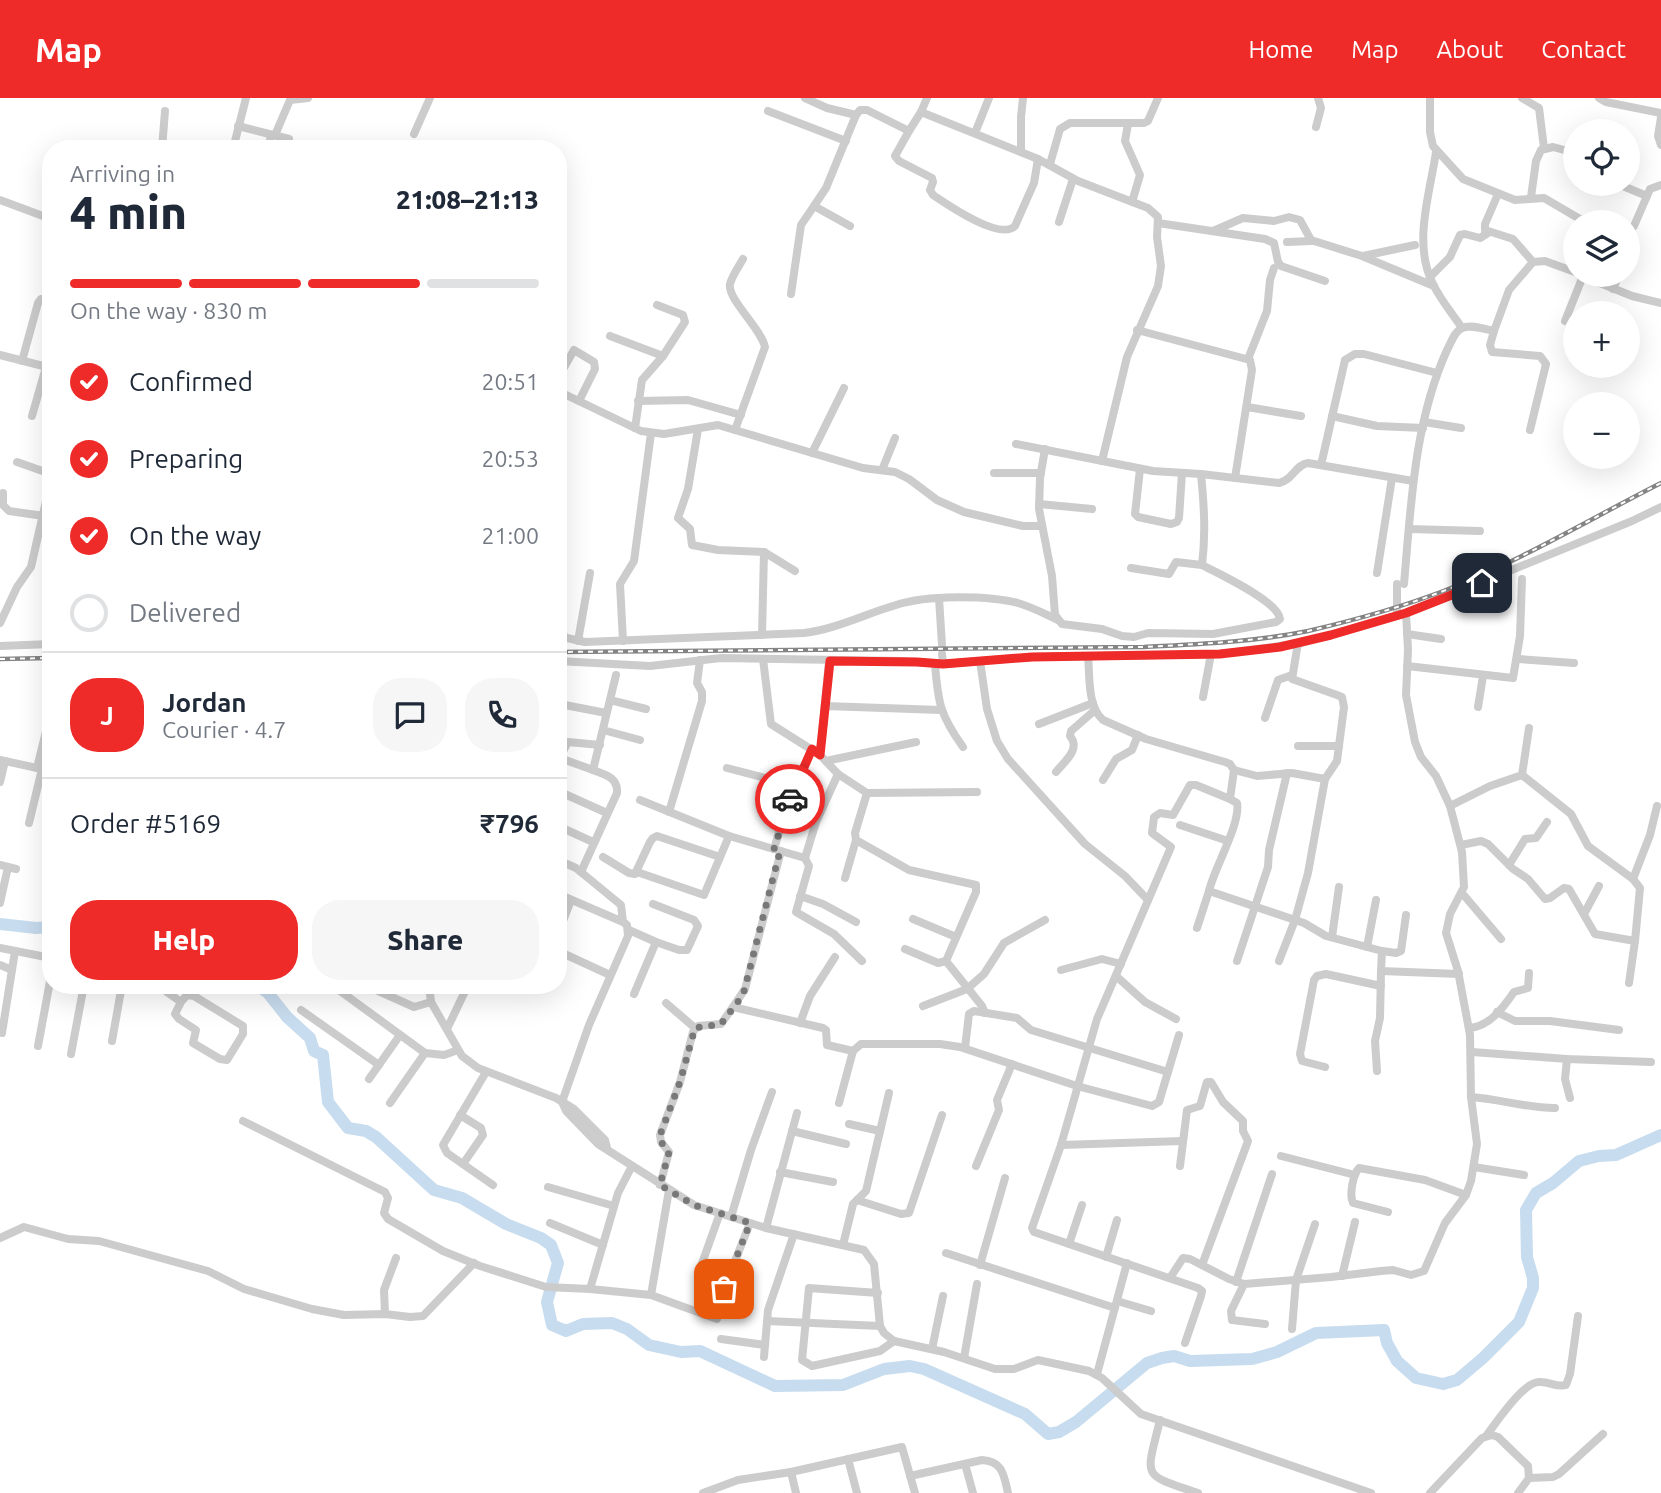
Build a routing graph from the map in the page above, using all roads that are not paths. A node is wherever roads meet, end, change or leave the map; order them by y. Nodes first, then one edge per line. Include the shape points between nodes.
1 (246, 98) edge
2 (308, 98) edge
3 (430, 98) edge
4 (805, 98) edge
5 (927, 98) edge
6 (989, 98) edge
7 (1024, 98) edge
8 (1158, 98) edge
9 (1318, 98) edge
10 (1430, 98) edge
11 (1522, 98) edge
12 (1599, 98) edge
13 (165, 111) dead end
14 (768, 111) dead end
15 (922, 112) junction
16 (856, 115) junction
17 (1661, 115) edge
18 (1128, 124) junction
19 (238, 125) junction
20 (1316, 127) dead end
21 (909, 131) junction
22 (975, 133) junction
23 (414, 134) dead end
24 (273, 135) junction
25 (289, 139) dead end
26 (163, 140) edge
27 (235, 140) edge
28 (271, 140) edge
29 (846, 141) junction
30 (1661, 145) edge
31 (1544, 148) junction
32 (1563, 150) edge
33 (1021, 152) junction
34 (1436, 152) junction
35 (1038, 159) junction
36 (1050, 164) junction
37 (1661, 176) edge
38 (1073, 179) junction
39 (1660, 185) edge
40 (1640, 193) edge
41 (1498, 194) junction
42 (1647, 196) junction
43 (1531, 197) junction
44 (0, 200) edge
45 (1132, 202) junction
46 (814, 206) junction
47 (1564, 210) edge
48 (1640, 212) edge
49 (42, 216) edge
50 (1059, 222) dead end
51 (1158, 223) junction
52 (850, 226) dead end
53 (1213, 231) junction
54 (1488, 233) junction
55 (1312, 241) junction
56 (1287, 242) dead end
57 (1415, 245) dead end
58 (1362, 256) junction
59 (743, 259) dead end
60 (1533, 262) junction
61 (1274, 268) dead end
62 (1563, 268) edge
63 (1430, 276) junction
64 (1325, 281) dead end
65 (1434, 286) junction
66 (1608, 287) edge
67 (1613, 289) joint
68 (791, 294) dead end
69 (42, 299) edge
70 (1661, 303) edge
71 (657, 305) dead end
72 (1462, 328) junction
73 (1137, 330) junction
74 (1494, 331) junction
75 (610, 335) dead end
76 (0, 355) edge
77 (663, 356) junction
78 (1248, 359) junction
79 (22, 360) junction
80 (567, 362) edge
81 (42, 366) edge
82 (1437, 373) junction
83 (42, 388) edge
84 (844, 388) dead end
85 (567, 395) edge
86 (579, 401) junction
87 (638, 401) junction
88 (1247, 407) junction
89 (741, 415) junction
90 (32, 416) dead end
91 (1301, 416) dead end
92 (1332, 416) junction
93 (1423, 425) junction
94 (635, 428) junction
95 (1461, 428) dead end
96 (698, 429) junction
97 (735, 430) junction
98 (1530, 430) dead end
99 (651, 433) junction
100 (895, 438) dead end
101 (1016, 444) dead end
102 (1045, 449) junction
103 (812, 453) junction
104 (17, 461) dead end
105 (1102, 461) junction
106 (1321, 465) junction
107 (1140, 469) junction
108 (882, 470) junction
109 (42, 473) edge
110 (994, 473) dead end
111 (1041, 473) junction
112 (1182, 474) junction
113 (1201, 474) junction
114 (1236, 478) junction
115 (1392, 478) junction
116 (1413, 481) junction
117 (3, 494) dead end
118 (1040, 504) junction
119 (1661, 507) edge
120 (1092, 509) dead end
121 (42, 516) edge
122 (1041, 526) junction
123 (1409, 529) junction
124 (1480, 531) dead end
125 (42, 534) edge
126 (764, 552) junction
127 (1202, 565) junction
128 (1131, 568) dead end
129 (795, 571) dead end
130 (590, 573) dead end
131 (1377, 573) dead end
132 (1522, 579) dead end
133 (939, 598) junction
134 (1406, 613) junction
135 (1397, 616) junction
136 (1058, 620) junction
137 (0, 623) edge
138 (1407, 634) junction
139 (762, 635) junction
140 (567, 636) edge
141 (1441, 639) dead end
142 (578, 641) junction
143 (623, 641) junction
144 (1298, 643) junction
145 (42, 644) edge
146 (0, 646) edge
147 (1211, 654) junction
148 (1088, 656) junction
149 (763, 659) junction
150 (1518, 659) junction
151 (701, 660) junction
152 (567, 661) edge
153 (830, 661) junction
154 (981, 661) junction
155 (1574, 663) dead end
156 (939, 664) junction
157 (1407, 666) junction
158 (616, 675) dead end
159 (1292, 675) junction
160 (1483, 676) junction
161 (1203, 697) dead end
162 (610, 700) junction
163 (567, 705) edge
164 (825, 706) junction
165 (1094, 706) junction
166 (1478, 707) dead end
167 (646, 709) dead end
168 (941, 710) junction
169 (606, 713) junction
170 (1265, 718) dead end
171 (1039, 724) dead end
172 (1530, 728) dead end
173 (603, 730) junction
174 (1138, 736) junction
175 (640, 740) dead end
176 (916, 742) dead end
177 (567, 744) edge
178 (600, 745) junction
179 (1298, 746) dead end
180 (1339, 746) junction
181 (963, 747) dead end
182 (812, 749) junction
183 (823, 758) junction
184 (2, 761) edge
185 (567, 762) edge
186 (727, 768) dead end
187 (42, 769) edge
188 (593, 770) junction
189 (1234, 770) junction
190 (1056, 772) dead end
191 (42, 773) edge
192 (1287, 773) junction
193 (838, 774) junction
194 (1522, 775) junction
195 (1103, 779) dead end
196 (1325, 779) junction
197 (0, 782) edge
198 (977, 792) dead end
199 (867, 793) junction
200 (567, 795) edge
201 (1230, 799) junction
202 (640, 800) dead end
203 (1450, 806) junction
204 (1657, 806) dead end
205 (786, 809) junction
206 (669, 812) junction
207 (607, 813) junction
208 (1547, 822) dead end
209 (29, 823) dead end
210 (1180, 825) dead end
211 (567, 830) edge
212 (729, 836) junction
213 (856, 841) junction
214 (1228, 841) junction
215 (593, 842) junction
216 (1461, 845) junction
217 (777, 850) junction
218 (603, 857) dead end
219 (720, 857) junction
220 (805, 858) junction
221 (567, 865) edge
222 (1508, 865) junction
223 (8, 867) edge
224 (581, 872) junction
225 (637, 872) junction
226 (845, 878) dead end
227 (1633, 879) junction
228 (1599, 886) dead end
229 (1339, 887) dead end
230 (1209, 891) junction
231 (1462, 893) junction
232 (800, 896) junction
233 (567, 898) edge
234 (572, 900) junction
235 (1148, 900) junction
236 (1376, 900) dead end
237 (0, 903) edge
238 (653, 904) dead end
239 (1256, 907) junction
240 (567, 912) edge
241 (1584, 914) junction
242 (1406, 915) dead end
243 (913, 919) dead end
244 (1045, 920) dead end
245 (1295, 920) junction
246 (623, 922) junction
247 (856, 922) dead end
248 (1197, 928) dead end
249 (629, 930) junction
250 (956, 937) junction
251 (1332, 937) junction
252 (1502, 939) dead end
253 (1635, 941) junction
254 (656, 942) junction
255 (1367, 947) junction
256 (0, 948) edge
257 (905, 949) dead end
258 (15, 951) junction
259 (1382, 951) junction
260 (567, 955) edge
261 (42, 956) edge
262 (835, 957) dead end
263 (862, 961) dead end
264 (946, 961) junction
265 (1237, 961) dead end
266 (1279, 961) dead end
267 (1121, 964) junction
268 (0, 965) edge
269 (12, 970) junction
270 (1061, 970) dead end
271 (1381, 971) junction
272 (1529, 973) dead end
273 (1459, 974) junction
274 (610, 975) junction
275 (1116, 976) junction
276 (1629, 983) dead end
277 (1381, 986) junction
278 (967, 989) junction
279 (48, 994) edge
280 (82, 994) edge
281 (120, 994) edge
282 (170, 994) edge
283 (344, 994) edge
284 (385, 994) edge
285 (430, 994) edge
286 (464, 994) edge
287 (634, 994) dead end
288 (181, 1002) junction
289 (431, 1002) junction
290 (666, 1003) dead end
291 (923, 1006) dead end
292 (733, 1007) junction
293 (301, 1010) dead end
294 (1497, 1012) junction
295 (985, 1013) junction
296 (1176, 1019) dead end
297 (800, 1023) junction
298 (695, 1028) junction
299 (1469, 1028) junction
300 (447, 1029) junction
301 (1619, 1030) dead end
302 (2, 1033) edge
303 (1180, 1034) dead end
304 (400, 1035) junction
305 (112, 1041) dead end
306 (38, 1046) dead end
307 (965, 1048) junction
308 (1088, 1048) junction
309 (458, 1050) junction
310 (853, 1051) junction
311 (1472, 1052) junction
312 (425, 1053) junction
313 (71, 1054) dead end
314 (1567, 1059) junction
315 (1651, 1062) dead end
316 (1012, 1064) junction
317 (379, 1065) junction
318 (1325, 1067) dead end
319 (1377, 1071) dead end
320 (486, 1072) junction
321 (1168, 1072) junction
322 (369, 1079) dead end
323 (1077, 1086) junction
324 (772, 1092) dead end
325 (890, 1093) dead end
326 (1471, 1097) junction
327 (1570, 1098) dead end
328 (562, 1102) junction
329 (390, 1103) dead end
330 (839, 1103) dead end
331 (1555, 1108) dead end
332 (797, 1113) dead end
333 (460, 1115) junction
334 (942, 1115) dead end
335 (243, 1121) dead end
336 (849, 1124) dead end
337 (792, 1131) junction
338 (880, 1131) junction
339 (1182, 1141) junction
340 (846, 1144) dead end
341 (1061, 1144) junction
342 (1281, 1156) dead end
343 (463, 1164) junction
344 (632, 1166) junction
345 (976, 1166) dead end
346 (1180, 1166) dead end
347 (1474, 1167) junction
348 (780, 1172) junction
349 (1272, 1174) dead end
350 (1355, 1175) junction
351 (1524, 1175) dead end
352 (1005, 1178) dead end
353 (833, 1182) dead end
354 (493, 1185) dead end
355 (660, 1185) junction
356 (548, 1187) dead end
357 (669, 1190) junction
358 (1466, 1195) junction
359 (856, 1200) junction
360 (1082, 1205) dead end
361 (614, 1206) junction
362 (1388, 1212) dead end
363 (720, 1213) junction
364 (731, 1217) junction
365 (1117, 1220) dead end
366 (1355, 1222) dead end
367 (550, 1223) dead end
368 (750, 1223) junction
369 (1315, 1224) dead end
370 (766, 1228) junction
371 (794, 1234) junction
372 (0, 1238) edge
373 (1069, 1244) junction
374 (603, 1245) junction
375 (843, 1245) junction
376 (946, 1253) dead end
377 (1106, 1256) junction
378 (396, 1258) dead end
379 (474, 1263) junction
380 (1127, 1264) junction
381 (980, 1265) junction
382 (1202, 1265) junction
383 (701, 1266) dead end
384 (1342, 1276) junction
385 (1170, 1278) junction
386 (1296, 1280) junction
387 (1240, 1283) junction
388 (977, 1284) dead end
389 (590, 1289) junction
390 (724, 1289) dead end
391 (878, 1293) junction
392 (651, 1295) junction
393 (943, 1296) dead end
394 (1116, 1305) junction
395 (1151, 1311) dead end
396 (385, 1314) junction
397 (1578, 1316) dead end
398 (717, 1319) dead end
399 (767, 1321) junction
400 (805, 1322) junction
401 (1265, 1324) dead end
402 (880, 1326) junction
403 (1292, 1329) dead end
404 (721, 1339) dead end
405 (894, 1341) junction
406 (1185, 1343) dead end
407 (765, 1345) junction
408 (933, 1349) junction
409 (764, 1357) dead end
410 (964, 1358) junction
411 (1099, 1376) junction
412 (1160, 1420) junction
413 (1603, 1434) dead end
414 (1486, 1436) junction
415 (848, 1459) junction
416 (965, 1464) junction
417 (791, 1472) junction
418 (910, 1476) junction
419 (1529, 1478) junction
420 (703, 1493) edge
421 (796, 1493) edge
422 (857, 1493) edge
423 (915, 1493) edge
424 (973, 1493) edge
425 (1008, 1493) edge
426 (1198, 1493) edge
427 (1371, 1493) edge
428 (1430, 1493) edge
429 (1518, 1493) edge

1 - 19 street
2 - 24 street via 290,100
3 - 23 street
4 - 16 street
5 - 15 street
6 - 22 street
7 - 33 street
8 - 18 street via 1148,121
9 - 20 street via 1321,108
10 - 34 street via 1430,132
11 - 31 street via 1539,108
12 - 17 street
13 - 26 street
14 - 29 street
15 - 21 street
15 - 22 street
16 - 21 street via 867,110
16 - 29 street
17 - 30 street
18 - 36 street via 1064,125
18 - 45 street via 1125,141 1140,175
19 - 24 street
19 - 27 street
21 - 35 street via 895,156 899,161 932,178 933,195 1004,231 1015,226 1034,183
22 - 33 street
24 - 25 street
24 - 28 street
29 - 46 street
31 - 32 street
31 - 43 street via 1536,160
33 - 35 street
34 - 41 street via 1463,179
34 - 63 street via 1423,240
35 - 36 street
36 - 38 street
37 - 39 street
38 - 45 street
38 - 50 street
39 - 42 street
40 - 42 street
41 - 43 street via 1515,200
41 - 54 street via 1485,224
42 - 48 street
43 - 47 street via 1544,198
44 - 49 street
45 - 51 street via 1155,212
46 - 52 street
46 - 68 street via 801,225
51 - 53 street
51 - 73 street via 1158,286
53 - 55 street via 1243,218 1274,221 1289,217 1300,220
53 - 64 street via 1271,241 1282,266
54 - 60 street via 1513,239
54 - 63 street via 1480,238 1460,235 1450,257
55 - 56 street
55 - 58 street
57 - 58 street
58 - 65 street
59 - 89 street via 730,283 731,292 765,347
60 - 62 street
60 - 74 street via 1508,290
61 - 78 street via 1267,311
63 - 65 street
65 - 72 street
66 - 67 street
67 - 70 street
69 - 79 street
71 - 77 street via 685,319
72 - 74 street
72 - 82 street
73 - 78 street
73 - 105 street
74 - 98 street via 1492,352 1541,356 1546,364
75 - 77 street
76 - 79 street
77 - 87 street via 642,380
78 - 88 street via 1252,370
79 - 81 street
80 - 86 street via 574,350 594,362
82 - 92 street via 1364,354 1349,356
82 - 93 street
83 - 90 street
84 - 103 street
85 - 86 street
86 - 94 street
87 - 89 street via 688,400
87 - 94 street
88 - 91 street
88 - 114 street
89 - 97 street
92 - 93 street via 1377,426
92 - 106 street
93 - 95 street
93 - 116 street
94 - 99 street
96 - 97 street via 718,425
96 - 99 street
96 - 126 street via 678,518 690,529 692,545
97 - 103 street
99 - 143 street via 633,567 621,584
100 - 108 street
101 - 102 street
102 - 105 street
102 - 111 street
103 - 108 street
104 - 109 street
105 - 107 street
106 - 114 street via 1304,463 1290,479 1279,483
106 - 115 street
107 - 112 street
107 - 112 street via 1135,514 1171,524 1179,518
108 - 122 street via 903,475 937,500 964,512
110 - 111 street
111 - 118 street
112 - 113 street
113 - 114 street
113 - 127 street via 1205,513
115 - 116 street
115 - 131 street
116 - 123 street
117 - 121 street via 3,505 9,511
118 - 120 street
118 - 122 street
119 - 134 street
122 - 136 street
123 - 124 street
123 - 135 street
125 - 137 street via 32,567
126 - 129 street
126 - 139 street
127 - 128 street via 1176,562 1169,574
127 - 136 street via 1245,587 1278,612 1280,619 1213,634 1134,637
130 - 142 street
132 - 150 street
133 - 136 street via 1004,600
133 - 139 street via 898,604 820,631
133 - 156 street
134 - 135 street
134 - 138 street
135 - 144 street
138 - 141 street
138 - 157 street
139 - 143 street
140 - 142 street
142 - 143 street
144 - 147 street
144 - 159 street
145 - 146 street
147 - 148 street
147 - 161 street
148 - 154 street
148 - 165 street
149 - 151 street
149 - 153 street
149 - 182 street via 771,724
150 - 155 street
150 - 160 street via 1513,678
151 - 152 street via 650,666
151 - 206 street via 697,683 702,701
153 - 156 street
153 - 164 street
154 - 156 street
154 - 235 street via 987,709 1002,750 1085,844
156 - 168 street
157 - 160 street
157 - 203 street via 1406,695 1415,742
158 - 162 street
159 - 170 street via 1278,680
159 - 180 street via 1294,681 1342,697
160 - 166 street
162 - 167 street
162 - 169 street
163 - 169 street
164 - 168 street
164 - 183 street
165 - 171 street
165 - 174 street via 1103,720
165 - 190 street via 1071,731 1075,747
168 - 181 street
169 - 173 street
172 - 194 street
173 - 175 street
173 - 178 street
174 - 189 street via 1225,762
174 - 195 street via 1132,750 1116,759
176 - 183 street
177 - 178 street
178 - 188 street
179 - 180 street
180 - 196 street via 1335,766
182 - 183 street
182 - 205 street
183 - 193 street
184 - 187 street
184 - 197 street
185 - 188 street
186 - 205 street via 769,779 773,786 769,800
188 - 207 street via 617,784
189 - 192 street via 1257,776
189 - 201 street
191 - 209 street
192 - 196 street
192 - 239 street
193 - 199 street
193 - 220 street
194 - 203 street
194 - 227 street via 1571,814 1588,846
196 - 245 street
198 - 199 street
199 - 213 street
200 - 207 street
201 - 214 street via 1238,807
201 - 235 street via 1190,785 1173,815 1155,814 1153,833 1171,847
202 - 206 street
203 - 216 street
204 - 227 street
205 - 217 street
206 - 212 street
207 - 215 street
208 - 222 street via 1536,838 1525,839
210 - 214 street
211 - 215 street
212 - 217 street
212 - 219 street
213 - 226 street
213 - 250 street via 919,873 976,885
214 - 230 street
215 - 224 street
216 - 222 street via 1485,842
216 - 231 street
217 - 220 street
217 - 292 street via 745,989
218 - 225 street via 629,873
219 - 225 street via 657,836
219 - 225 street via 704,895
220 - 232 street via 809,866
221 - 224 street
222 - 241 street via 1545,899 1569,889
223 - 237 street
224 - 246 street via 621,905
227 - 253 street via 1640,888
228 - 241 street
229 - 251 street
230 - 239 street
230 - 248 street
231 - 252 street
231 - 273 street via 1446,933
232 - 247 street
232 - 263 street via 797,915 829,930
233 - 234 street
234 - 240 street
234 - 246 street
235 - 267 street
236 - 255 street
238 - 254 street via 694,920 698,926 687,950
239 - 245 street
239 - 265 street
241 - 253 street via 1595,934
242 - 259 street via 1401,951
243 - 250 street
244 - 278 street via 1004,943 984,974
245 - 251 street
245 - 266 street
246 - 249 street
249 - 254 street
249 - 274 street
250 - 264 street
251 - 255 street
253 - 276 street
254 - 287 street
255 - 259 street
256 - 258 street
257 - 264 street
258 - 261 street
258 - 269 street
259 - 271 street
260 - 274 street
262 - 297 street via 810,996
264 - 278 street
267 - 270 street via 1102,959
267 - 275 street
268 - 269 street
269 - 302 street
271 - 273 street
271 - 277 street
272 - 294 street via 1528,988 1514,992
273 - 299 street
274 - 328 street
275 - 296 street via 1145,1002
275 - 308 street
277 - 318 street via 1326,974 1314,980 1300,1054 1302,1061
277 - 319 street
278 - 291 street
278 - 295 street
279 - 306 street
280 - 313 street
281 - 305 street
282 - 288 street
283 - 304 street
284 - 289 street via 414,1007
285 - 289 street
286 - 300 street
288 - 288 street via 187,995 194,996 243,1026 227,1060 193,1043 196,1030 175,1014
289 - 300 street
290 - 298 street
292 - 297 street
292 - 298 street via 721,1024
293 - 317 street
294 - 299 street via 1483,1026
294 - 301 street via 1515,1021
295 - 307 street via 970,1012
295 - 308 street via 1017,1018 1031,1030
297 - 310 street via 826,1030 827,1045
298 - 355 street via 660,1135 669,1152
299 - 311 street
300 - 309 street
303 - 321 street
304 - 312 street
304 - 317 street
307 - 310 street via 861,1044
307 - 316 street
308 - 321 street
308 - 323 street
309 - 312 street via 444,1055
309 - 320 street
310 - 330 street
311 - 314 street
311 - 326 street
312 - 329 street
314 - 315 street
314 - 327 street via 1565,1079
316 - 323 street
316 - 345 street
317 - 322 street
320 - 328 street
320 - 333 street
321 - 323 street via 1159,1102 1152,1106
323 - 341 street
324 - 364 street
325 - 338 street
326 - 331 street
326 - 347 street via 1477,1144
328 - 344 street via 605,1140 607,1148
332 - 337 street
333 - 343 street via 443,1145
333 - 343 street via 481,1128 483,1135
334 - 359 street via 909,1213
335 - 379 street via 384,1192 388,1219
336 - 338 street
337 - 340 street
337 - 348 street
338 - 359 street via 866,1191
339 - 341 street
339 - 346 street
339 - 382 street via 1187,1110 1200,1106 1207,1082 1211,1082 1243,1121 1248,1141
341 - 373 street via 1032,1230
342 - 350 street
343 - 354 street
344 - 355 street
344 - 361 street
347 - 351 street
347 - 358 street
348 - 353 street
348 - 370 street
349 - 387 street
350 - 358 street via 1362,1167 1432,1182
350 - 362 street via 1353,1203
352 - 381 street
355 - 357 street
356 - 361 street
357 - 363 street
357 - 392 street
358 - 384 street via 1445,1223 1424,1271
359 - 375 street
360 - 373 street
361 - 374 street
363 - 364 street
363 - 383 street
364 - 368 street
365 - 377 street
366 - 384 street
367 - 374 street
368 - 370 street
368 - 390 street
369 - 386 street
370 - 371 street
371 - 375 street
371 - 399 street
372 - 396 street via 31,1228 61,1238 99,1241 198,1268 244,1289 313,1309 344,1315
373 - 377 street
374 - 389 street
375 - 391 street via 870,1256
376 - 381 street
377 - 380 street
378 - 396 street via 384,1290
379 - 389 street via 546,1287
379 - 396 street via 423,1316
380 - 385 street
380 - 394 street
381 - 394 street
382 - 385 street via 1183,1258
382 - 387 street
384 - 386 street
385 - 406 street via 1202,1291
386 - 387 street
386 - 403 street
387 - 401 street via 1232,1320
388 - 410 street
389 - 392 street
391 - 400 street via 812,1287
391 - 402 street
392 - 398 street
393 - 408 street
394 - 395 street
394 - 411 street
397 - 414 street via 1566,1385 1541,1381 1527,1386
399 - 400 street
399 - 407 street
400 - 402 street
400 - 405 street via 802,1360 812,1366 880,1351
402 - 405 street
404 - 407 street
405 - 408 street
407 - 409 street
408 - 410 street
410 - 411 street via 1004,1370 1046,1360
411 - 412 street via 1133,1408
412 - 426 street via 1150,1469 1159,1480
412 - 427 street
413 - 419 street via 1559,1474
414 - 419 street via 1498,1437 1528,1466
414 - 428 street
415 - 417 street
415 - 418 street via 902,1447
415 - 422 street
416 - 418 street
416 - 424 street
416 - 425 street via 982,1460 998,1464
417 - 420 street via 738,1480
417 - 421 street
418 - 423 street
419 - 429 street

